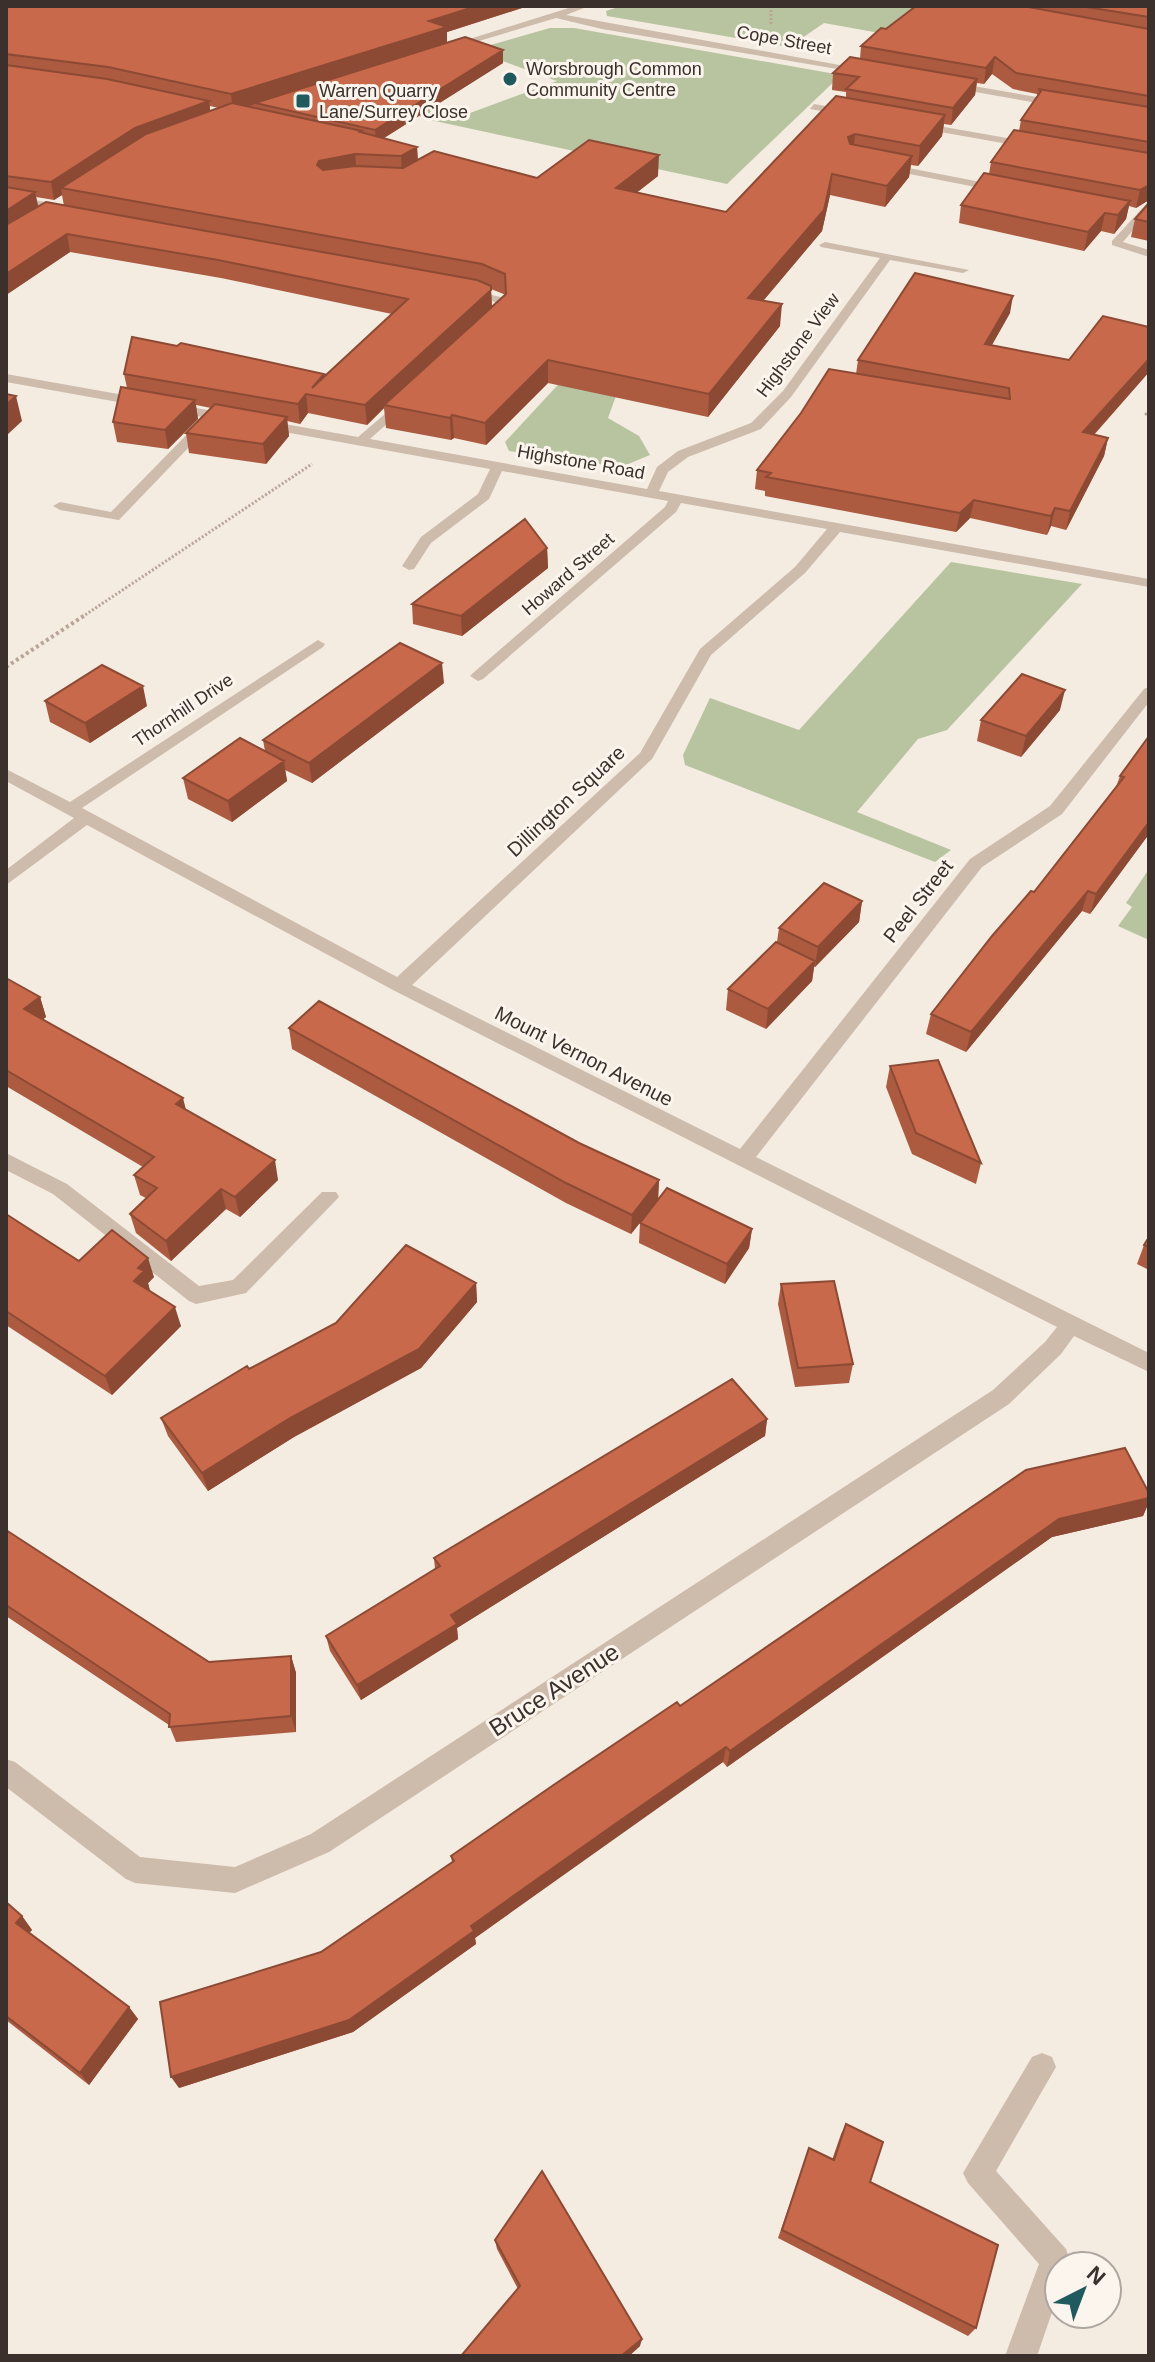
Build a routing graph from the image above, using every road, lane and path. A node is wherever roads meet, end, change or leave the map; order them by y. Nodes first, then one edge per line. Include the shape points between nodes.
1 (585, 6) edge
2 (556, 15) junction
3 (427, 54) edge
4 (881, 73) edge
5 (944, 84) edge
6 (1070, 106) edge
7 (814, 107) dead end
8 (860, 115) edge
9 (905, 123) edge
10 (1042, 147) edge
11 (867, 163) edge
12 (1018, 192) edge
13 (6, 198) edge
14 (69, 199) edge
15 (1149, 204) edge
16 (1124, 212) edge
17 (1140, 215) junction
18 (825, 245) dead end
19 (1149, 254) edge
20 (887, 256) junction
21 (963, 270) dead end
22 (450, 287) edge
23 (479, 332) edge
24 (801, 374) junction
25 (816, 377) dead end
26 (6, 378) edge
27 (414, 393) edge
28 (214, 415) junction
29 (356, 440) junction
30 (498, 466) junction
31 (652, 492) junction
32 (677, 496) junction
33 (60, 506) dead end
34 (837, 526) junction
35 (409, 566) dead end
36 (1149, 580) edge
37 (318, 644) dead end
38 (6, 667) edge
39 (478, 676) dead end
40 (1149, 692) edge
41 (6, 774) edge
42 (78, 813) junction
43 (6, 879) edge
44 (399, 986) junction
45 (742, 1160) junction
46 (6, 1161) edge
47 (329, 1197) dead end
48 (1070, 1325) junction
49 (1149, 1363) edge
50 (6, 1771) edge
51 (1042, 2067) dead end
52 (1021, 2356) edge

1 - 2 street
2 - 3 street
2 - 4 street, Cope Street
5 - 6 street
7 - 8 street
9 - 10 street
11 - 12 street
13 - 14 street via 51,214
15 - 17 street
16 - 17 street
17 - 19 street via 1116,243
18 - 20 street
20 - 21 street
20 - 24 street, Highstone View
22 - 23 street via 501,300 501,311
24 - 25 street
24 - 31 street, Highstone View via 756,426 683,454 662,470
26 - 28 street, Highstone Road
27 - 29 street
28 - 29 street, Highstone Road
28 - 33 street via 114,517
29 - 30 street, Highstone Road
29 - 38 path
30 - 31 street, Highstone Road
30 - 35 street via 484,496 426,540
31 - 32 street, Highstone Road
32 - 34 street, Highstone Road
32 - 39 street, Howard Street via 671,509
34 - 36 street, Highstone Road
34 - 44 street, Dillington Square via 800,570 705,652 646,756
37 - 42 street, Thornhill Drive
40 - 45 street, Peel Street via 1056,810 976,863
41 - 42 street, Mount Vernon Avenue
42 - 43 street, Thornhill Drive
42 - 44 street, Mount Vernon Avenue
44 - 45 street, Mount Vernon Avenue
45 - 48 street, Mount Vernon Avenue
46 - 47 street via 60,1189 196,1295 239,1287
48 - 49 street, Mount Vernon Avenue
48 - 50 street, Bruce Avenue via 1001,1397 320,1843 235,1880 135,1870
51 - 52 street via 978,2173 1055,2260

